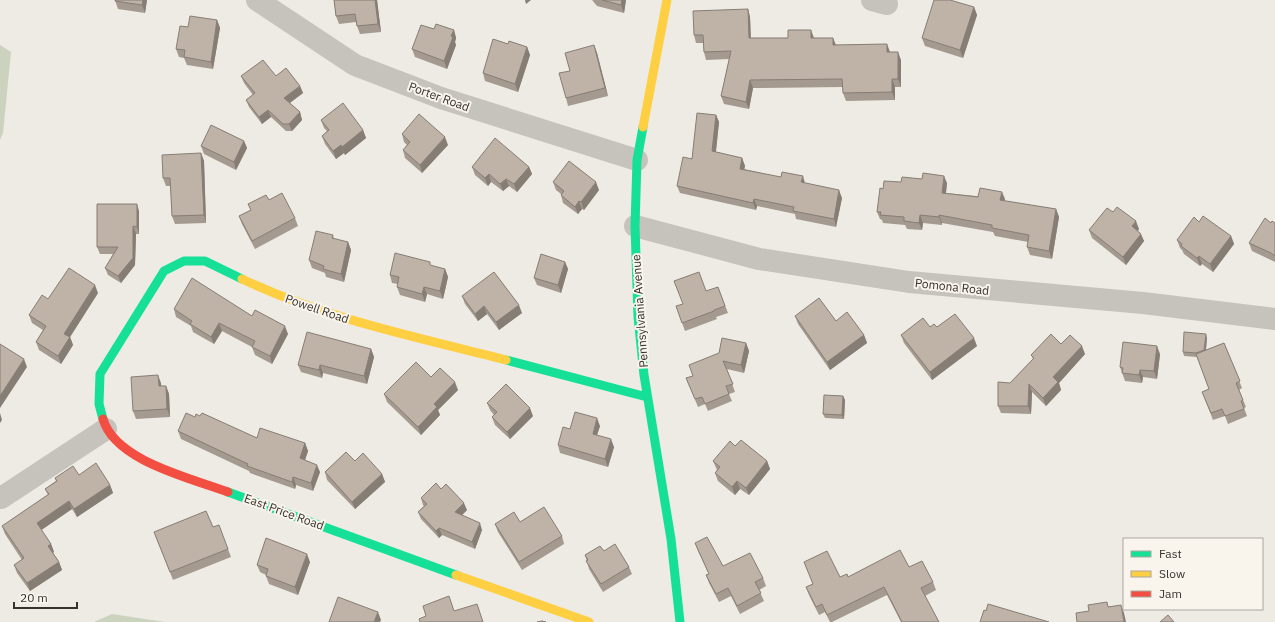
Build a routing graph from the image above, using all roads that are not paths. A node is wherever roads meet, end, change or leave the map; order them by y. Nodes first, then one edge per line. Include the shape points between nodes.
1 (257, 0) edge
2 (667, 0) edge
3 (637, 160) junction
4 (635, 226) junction
5 (1275, 319) edge
6 (647, 397) junction
7 (106, 429) junction
8 (1, 498) dead end
9 (589, 622) edge
10 (680, 622) edge

1 - 3 street, Porter Road via 354,66 441,98
2 - 3 street, Pennsylvania Avenue
3 - 4 street, Pennsylvania Avenue
4 - 5 street, Pomona Road via 759,258 909,282 1157,305
4 - 6 street, Pennsylvania Avenue via 638,317
6 - 7 street, Powell Road via 328,314 272,293 205,261 184,262 164,271 100,374 99,404
6 - 10 street, Pennsylvania Avenue via 671,539
7 - 8 street
7 - 9 street, East Price Road via 124,448 147,462

